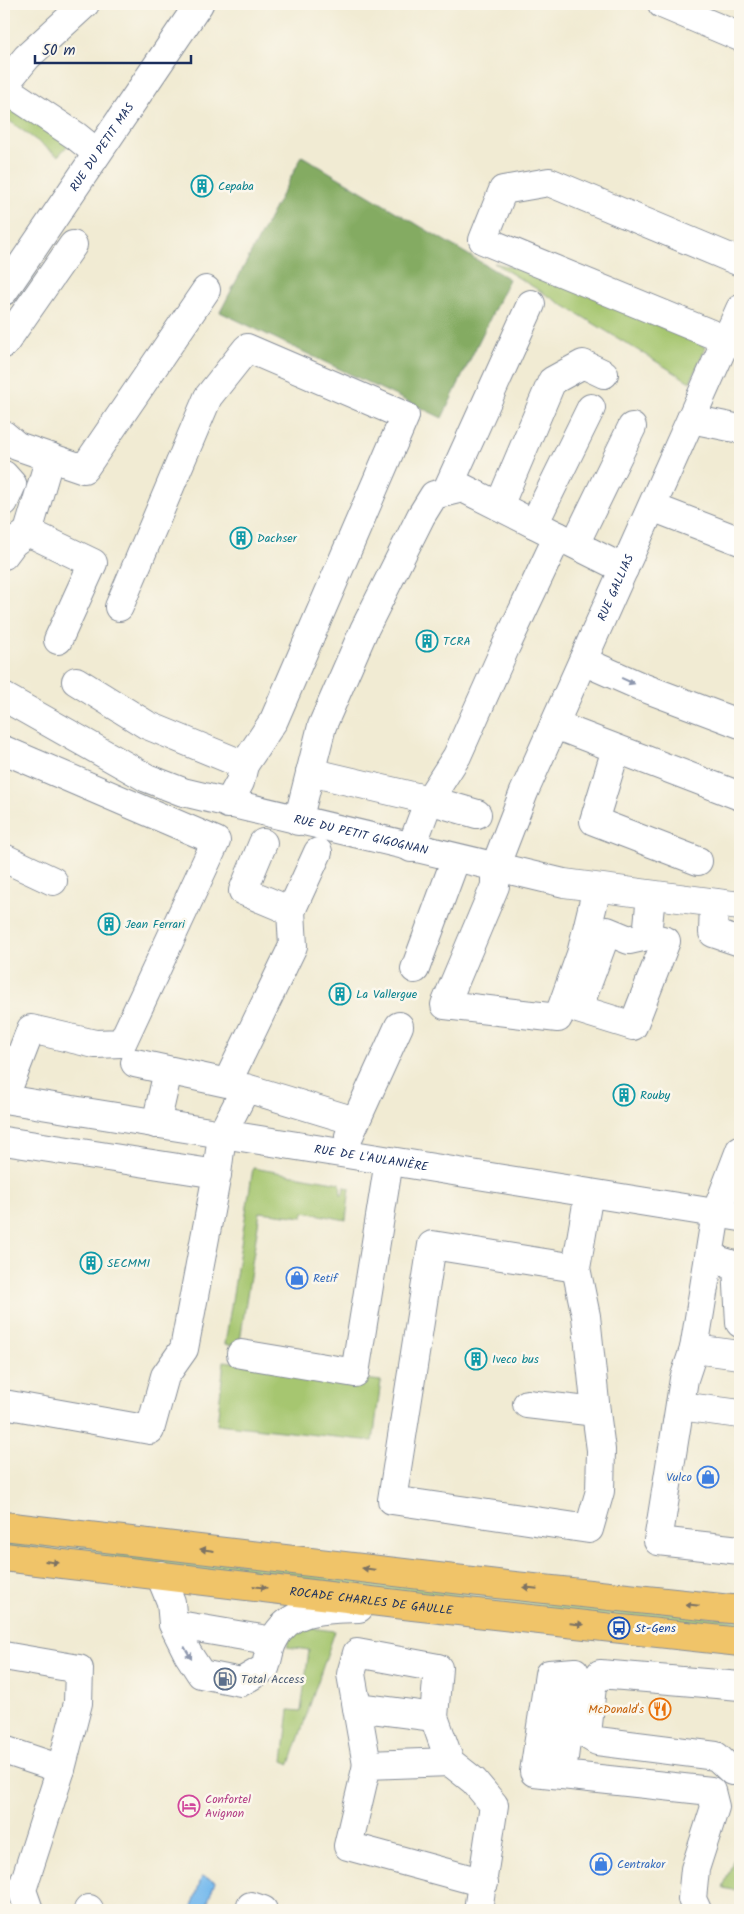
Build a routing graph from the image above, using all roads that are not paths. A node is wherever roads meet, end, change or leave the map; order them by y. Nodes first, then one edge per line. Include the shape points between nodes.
1 (85, 4) edge
2 (199, 4) edge
3 (662, 4) edge
4 (740, 37) edge
5 (4, 87) edge
6 (97, 153) junction
7 (73, 245) dead end
8 (740, 262) edge
9 (206, 290) dead end
10 (4, 291) edge
11 (531, 304) dead end
12 (740, 309) edge
13 (726, 340) junction
14 (4, 344) edge
15 (604, 374) dead end
16 (591, 408) dead end
17 (691, 419) junction
18 (632, 427) dead end
19 (740, 428) edge
20 (4, 435) edge
21 (50, 457) junction
22 (4, 475) edge
23 (446, 492) junction
24 (4, 502) edge
25 (499, 506) junction
26 (652, 506) junction
27 (534, 524) junction
28 (28, 532) junction
29 (566, 540) junction
30 (740, 542) edge
31 (4, 555) edge
32 (624, 569) junction
33 (119, 607) dead end
34 (58, 640) dead end
35 (583, 661) junction
36 (76, 681) dead end
37 (4, 697) edge
38 (740, 724) edge
39 (555, 725) junction
40 (616, 749) junction
41 (4, 750) edge
42 (244, 764) junction
43 (310, 772) junction
44 (740, 796) edge
45 (429, 800) junction
46 (228, 804) junction
47 (477, 814) dead end
48 (298, 821) junction
49 (264, 843) dead end
50 (411, 848) junction
51 (318, 852) dead end
52 (4, 858) edge
53 (456, 858) junction
54 (698, 861) dead end
55 (495, 867) junction
56 (54, 881) dead end
57 (597, 888) junction
58 (651, 895) junction
59 (727, 905) edge
60 (292, 910) junction
61 (646, 936) dead end
62 (740, 942) edge
63 (415, 969) dead end
64 (399, 1026) dead end
65 (135, 1063) dead end
66 (168, 1072) junction
67 (4, 1099) edge
68 (355, 1121) junction
69 (156, 1124) junction
70 (222, 1134) junction
71 (4, 1141) edge
72 (740, 1150) edge
73 (342, 1153) junction
74 (389, 1160) junction
75 (217, 1174) junction
76 (589, 1192) junction
77 (728, 1215) edge
78 (710, 1258) junction
79 (576, 1268) junction
80 (740, 1323) edge
81 (694, 1349) junction
82 (241, 1354) dead end
83 (740, 1356) edge
84 (4, 1404) edge
85 (527, 1404) dead end
86 (680, 1406) junction
87 (596, 1412) junction
88 (740, 1414) edge
89 (4, 1526) edge
90 (740, 1550) edge
91 (4, 1557) edge
92 (160, 1575) junction
93 (413, 1606) junction
94 (740, 1610) edge
95 (174, 1624) junction
96 (273, 1641) junction
97 (740, 1642) edge
98 (4, 1656) edge
99 (740, 1686) edge
100 (357, 1707) junction
101 (434, 1717) junction
102 (4, 1750) edge
103 (450, 1762) junction
104 (367, 1765) junction
105 (736, 1766) edge
106 (61, 1769) junction
107 (562, 1773) dead end
108 (715, 1808) junction
109 (484, 1883) junction
110 (29, 1910) edge
111 (478, 1910) edge
112 (697, 1910) edge

1 - 5 street via 27,57
2 - 6 street, RUE DU PETIT MAS
3 - 4 street
5 - 6 street
6 - 10 street, RUE DU PETIT MAS
7 - 14 street
8 - 13 street via 549,182 503,190 484,240
9 - 21 street via 84,469
11 - 23 street
12 - 13 street, RUE GALLIAS
13 - 17 street, RUE GALLIAS
15 - 25 street via 583,364 552,380
16 - 27 street
17 - 19 street
17 - 26 street, RUE GALLIAS
18 - 29 street
20 - 21 street via 17,446
21 - 28 street
22 - 24 street via 12,484
23 - 25 street via 463,488
23 - 43 street via 434,495 421,516 369,622 322,726
25 - 27 street
26 - 30 street
26 - 32 street, RUE GALLIAS
27 - 29 street
28 - 31 street
28 - 34 street via 92,563
29 - 32 street
29 - 45 street via 506,646 457,756
32 - 35 street, RUE GALLIAS
33 - 42 street via 208,397 246,348 404,416 274,720
35 -> 38 street
35 - 39 street, RUE GALLIAS
36 - 42 street via 147,725
37 - 46 street, RUE DU PETIT GIGOGNAN via 146,778
39 - 40 street
39 - 55 street, RUE GALLIAS
40 - 44 street
40 - 54 street via 594,821
41 - 67 street via 216,841 122,1043 95,1044 31,1029
42 - 46 street via 240,782
43 - 45 street
43 - 48 street
45 - 47 street
45 - 50 street
46 - 48 street, RUE DU PETIT GIGOGNAN
48 - 50 street, RUE DU PETIT GIGOGNAN
49 - 60 street via 243,891
50 - 53 street, RUE DU PETIT GIGOGNAN
51 - 60 street
52 - 56 street
53 - 55 street, RUE DU PETIT GIGOGNAN
53 - 63 street
55 - 57 street, RUE DU PETIT GIGOGNAN
55 - 57 street, RUE GALLIAS via 495,886 445,1005 558,1018 581,954
57 - 58 street, RUE DU PETIT GIGOGNAN
58 - 59 street, RUE DU PETIT GIGOGNAN
58 - 61 street
59 - 62 street via 712,933
60 - 66 street via 293,946 227,1084
64 - 68 street
65 - 66 street
66 - 69 street
67 - 69 street, RUE DE L'AULANIÈRE
68 - 70 street via 246,1088
68 - 73 street
69 - 70 street, RUE DE L'AULANIÈRE
70 - 73 street, RUE DE L'AULANIÈRE
70 - 75 street
71 - 75 street
72 - 77 street
73 - 74 street, RUE DE L'AULANIÈRE
74 - 76 street, RUE DE L'AULANIÈRE
74 - 82 street via 356,1373
75 - 84 street via 184,1349 165,1376 150,1430
76 - 77 street, RUE DE L'AULANIÈRE
76 - 79 street
77 - 78 street
78 - 80 street via 736,1266
78 - 81 street
79 - 87 street via 586,1316
79 - 87 street via 432,1245 392,1500 589,1529 600,1491 601,1450
81 - 83 street
81 - 86 street
85 - 87 street
86 - 88 street
86 - 90 street via 658,1541
94 -> 89 main road
91 -> 92 main road, ROCADE CHARLES DE GAULLE
92 -> 93 main road, ROCADE CHARLES DE GAULLE
92 - 95 street via 171,1602
93 - 96 street via 316,1609 286,1624
93 -> 97 main road, ROCADE CHARLES DE GAULLE
95 - 96 street
95 -> 96 street via 201,1674 241,1682 266,1668
98 - 106 street via 79,1668 78,1703
99 - 105 street via 600,1674 592,1686 587,1735 596,1741 716,1756
100 - 101 street
100 - 101 street via 351,1674 357,1653 438,1668
100 - 104 street
101 - 103 street
102 - 106 street
103 - 104 street
103 - 109 street via 474,1781 494,1805
104 - 109 street via 348,1846
105 - 108 street
106 - 110 street via 22,1890
107 - 108 street via 711,1790
108 - 112 street via 694,1869 692,1899
109 - 111 street

